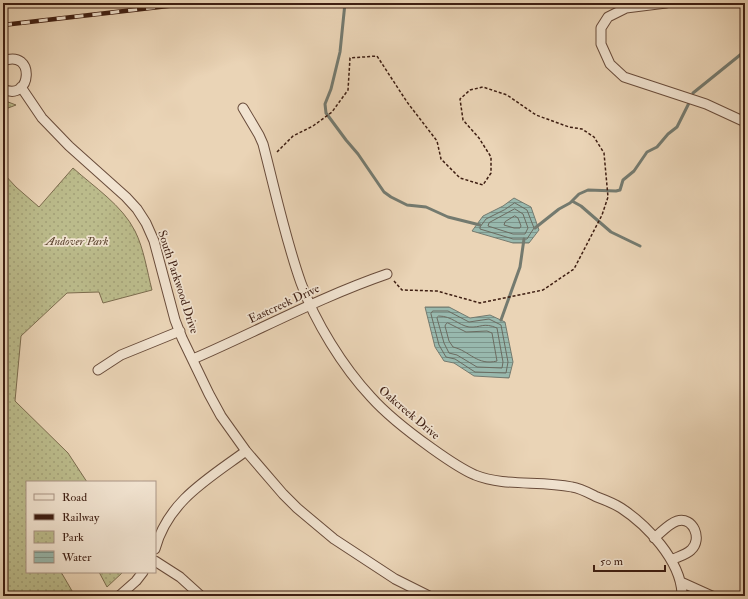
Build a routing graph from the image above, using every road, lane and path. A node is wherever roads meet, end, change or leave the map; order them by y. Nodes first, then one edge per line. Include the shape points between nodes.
1 (666, 3) edge
2 (3, 61) edge
3 (21, 87) junction
4 (3, 89) edge
5 (243, 108) dead end
6 (745, 122) edge
7 (277, 152) dead end
8 (387, 274) joint
9 (310, 305) junction
10 (180, 331) junction
11 (193, 359) junction
12 (98, 370) dead end
13 (246, 451) junction
14 (654, 538) junction
15 (156, 546) edge
16 (671, 560) junction
17 (156, 563) edge
18 (142, 573) edge
19 (681, 582) junction
20 (682, 595) edge
21 (119, 596) edge
22 (201, 596) edge
23 (428, 596) edge
24 (712, 596) edge

1 - 6 street via 626,8 608,17 601,28 600,44 610,64 624,77 706,104
2 - 3 street via 18,60 25,68 26,78
3 - 4 street via 11,91
3 - 10 street, South Parkwood Drive via 42,118 137,209 154,241
5 - 9 street, Oakcreek Drive via 263,144 293,258
7 - 8 path via 294,136 332,112 348,90 350,58 377,56 407,102 437,141 441,159 460,178 483,185 491,173 491,157 463,120 460,99 470,90 483,87 507,95 536,115 582,129 594,137 604,153 608,197 602,215 574,269 543,290 480,303 437,291 402,290
8 - 9 street, Eastcreek Drive
9 - 11 street, Eastcreek Drive
9 - 14 street, Oakcreek Drive via 342,361 370,397 410,432 453,463 487,479 566,486 583,491 620,508
10 - 11 street, South Parkwood Drive
10 - 12 street via 121,355
11 - 13 street, South Parkwood Drive via 221,416
13 - 15 street via 187,496 164,525
13 - 23 street, South Parkwood Drive via 297,508 334,539 395,579
14 - 16 street, Oakcreek Drive
14 - 16 street via 677,521 687,521 695,528 697,535 691,550
16 - 19 street, Oakcreek Drive
17 - 22 street via 180,577
18 - 21 street
19 - 20 street, Oakcreek Drive
19 - 24 street

